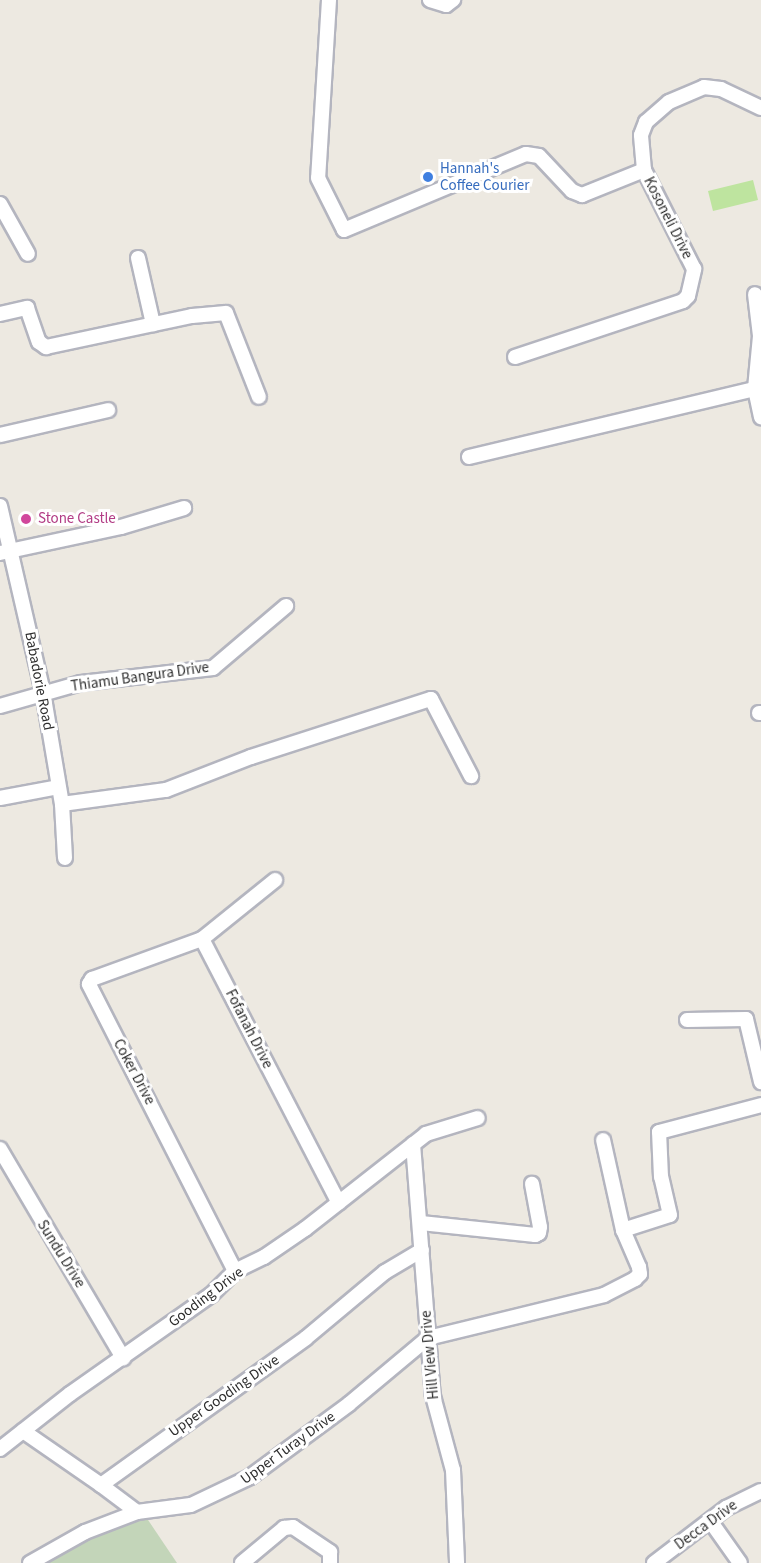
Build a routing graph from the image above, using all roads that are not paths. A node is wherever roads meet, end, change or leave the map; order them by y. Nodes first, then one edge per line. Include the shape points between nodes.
1 (329, 0) edge
2 (430, 0) edge
3 (453, 0) edge
4 (761, 108) edge
5 (644, 170) junction
6 (0, 204) edge
7 (28, 254) dead end
8 (138, 258) dead end
9 (755, 294) dead end
10 (0, 314) edge
11 (153, 324) junction
12 (515, 357) dead end
13 (755, 389) junction
14 (258, 397) dead end
15 (108, 410) dead end
16 (761, 417) edge
17 (0, 435) edge
18 (468, 457) dead end
19 (0, 506) edge
20 (184, 508) dead end
21 (7, 551) edge
22 (286, 606) dead end
23 (43, 692) junction
24 (0, 706) edge
25 (471, 776) dead end
26 (58, 787) junction
27 (0, 798) edge
28 (62, 804) junction
29 (65, 858) dead end
30 (275, 880) dead end
31 (202, 939) junction
32 (687, 1020) dead end
33 (761, 1082) edge
34 (761, 1105) edge
35 (478, 1118) dead end
36 (603, 1140) dead end
37 (412, 1144) junction
38 (0, 1149) edge
39 (532, 1184) dead end
40 (339, 1203) junction
41 (421, 1223) junction
42 (623, 1230) junction
43 (422, 1250) junction
44 (235, 1271) junction
45 (428, 1338) junction
46 (123, 1358) junction
47 (23, 1431) junction
48 (0, 1449) edge
49 (101, 1485) junction
50 (761, 1491) edge
51 (137, 1512) junction
52 (711, 1522) junction
53 (30, 1563) edge
54 (242, 1563) edge
55 (330, 1563) edge
56 (457, 1563) edge
57 (654, 1563) edge
58 (741, 1563) edge

1 - 5 street via 318,178 344,230 526,154 539,156 572,191 582,195
2 - 3 street via 446,5
4 - 5 street, Kosoneli Drive via 711,87 669,102 646,122 641,135
5 - 12 street, Kosoneli Drive via 694,269 688,296
6 - 7 street
8 - 11 street
9 - 13 street via 760,336
10 - 11 street via 27,308 32,312 39,342 46,347
11 - 14 street via 219,311 226,313
13 - 16 street
13 - 18 street
15 - 17 street
19 - 21 street, Babadorie Road
20 - 21 street via 121,528
21 - 23 street, Babadorie Road
22 - 23 street, Thiamu Bangura Drive via 213,668 81,683
23 - 24 street, Thiamu Bangura Drive
23 - 26 street, Babadorie Road
25 - 28 street via 431,699 250,757 166,790
26 - 27 street
26 - 28 street, Babadorie Road
28 - 29 street, Babadorie Road
30 - 31 street
31 - 40 street, Fofanah Drive
31 - 44 street, Coker Drive via 92,979 88,984
32 - 33 street via 746,1019
34 - 42 street via 658,1132 661,1177 670,1215
35 - 37 street, Gooding Drive via 426,1134
36 - 42 street
37 - 40 street, Gooding Drive
37 - 41 street, Hill View Drive
38 - 46 street, Sundu Drive
39 - 41 street via 540,1227 535,1235
40 - 44 street, Gooding Drive via 264,1257
41 - 43 street, Hill View Drive
42 - 45 street via 639,1267 640,1274 635,1279 604,1295 548,1311
43 - 45 street, Hill View Drive
43 - 49 street, Upper Gooding Drive via 385,1272 306,1338
44 - 46 street, Gooding Drive via 211,1295
45 - 51 street, Upper Turay Drive via 349,1404 250,1477 191,1505
45 - 56 street, Hill View Drive via 433,1396 453,1470
46 - 47 street, Gooding Drive
47 - 48 street, Gooding Drive
47 - 49 street
49 - 51 street
50 - 52 street, Decca Drive via 726,1508
51 - 53 street, Upper Turay Drive via 85,1532
52 - 57 street, Decca Drive
52 - 58 street
54 - 55 street via 284,1528 292,1527 330,1552

